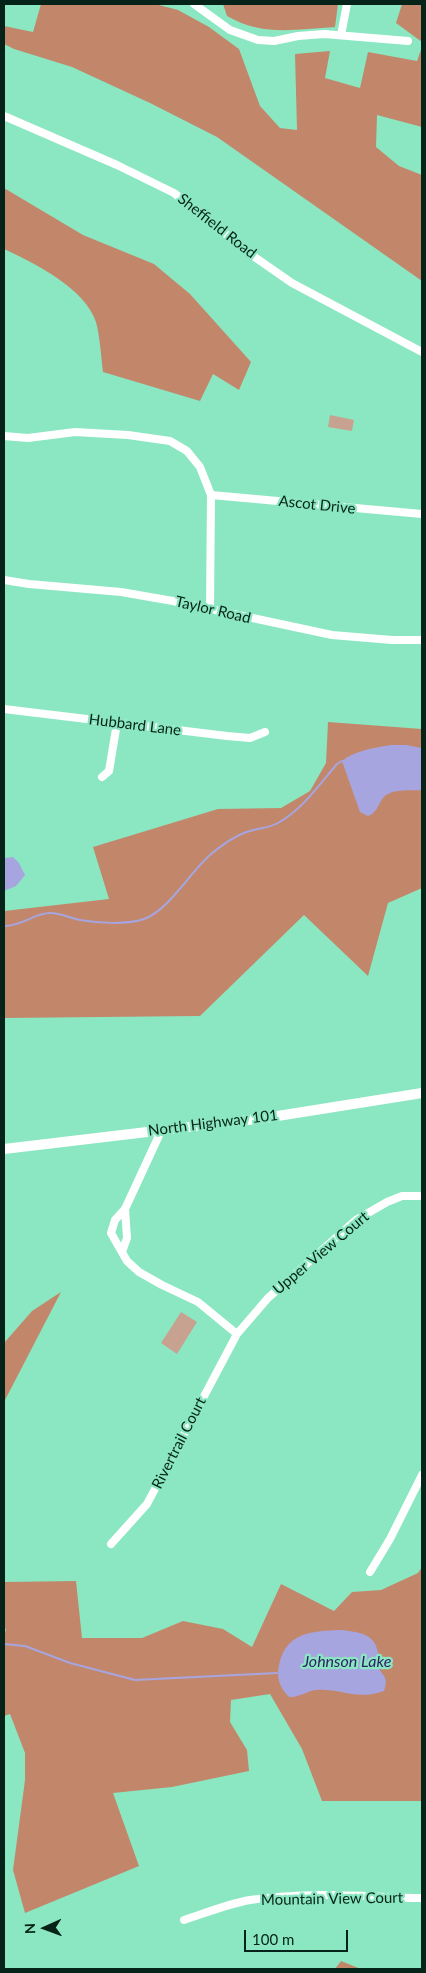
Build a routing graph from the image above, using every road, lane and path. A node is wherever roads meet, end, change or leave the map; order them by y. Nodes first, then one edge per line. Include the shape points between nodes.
1 (194, 4) edge
2 (347, 4) edge
3 (341, 35) junction
4 (408, 41) dead end
5 (4, 116) edge
6 (422, 352) edge
7 (4, 436) edge
8 (211, 495) junction
9 (422, 514) edge
10 (4, 581) edge
11 (210, 609) junction
12 (422, 640) edge
13 (4, 709) edge
14 (117, 723) junction
15 (264, 732) dead end
16 (102, 777) dead end
17 (422, 1093) edge
18 (162, 1129) junction
19 (4, 1148) edge
20 (419, 1196) dead end
21 (125, 1209) junction
22 (122, 1252) junction
23 (237, 1334) junction
24 (422, 1475) edge
25 (111, 1544) dead end
26 (370, 1572) dead end
27 (422, 1898) edge
28 (184, 1920) dead end

1 - 3 street via 230,30 258,40 274,41 315,34
2 - 3 street
3 - 4 street
5 - 6 street, Sheffield Road via 174,193 280,275
7 - 8 street via 28,438 88,432 170,441 196,461
8 - 9 street, Ascot Drive
8 - 11 street
10 - 11 street, Taylor Road via 121,592
11 - 12 street, Taylor Road via 332,635
13 - 14 street, Hubbard Lane
14 - 15 street, Hubbard Lane via 250,738
14 - 16 street via 109,771
17 - 18 main road, North Highway 101 via 312,1111
18 - 19 main road, North Highway 101
18 - 21 street
20 - 23 street, Upper View Court via 402,1196 356,1220 268,1298
21 - 22 street via 127,1238
21 - 22 street via 115,1220 111,1233
22 - 23 street via 139,1272 198,1302
23 - 25 street, Rivertrail Court via 147,1504
24 - 26 street
27 - 28 street, Mountain View Court via 266,1898 233,1904

